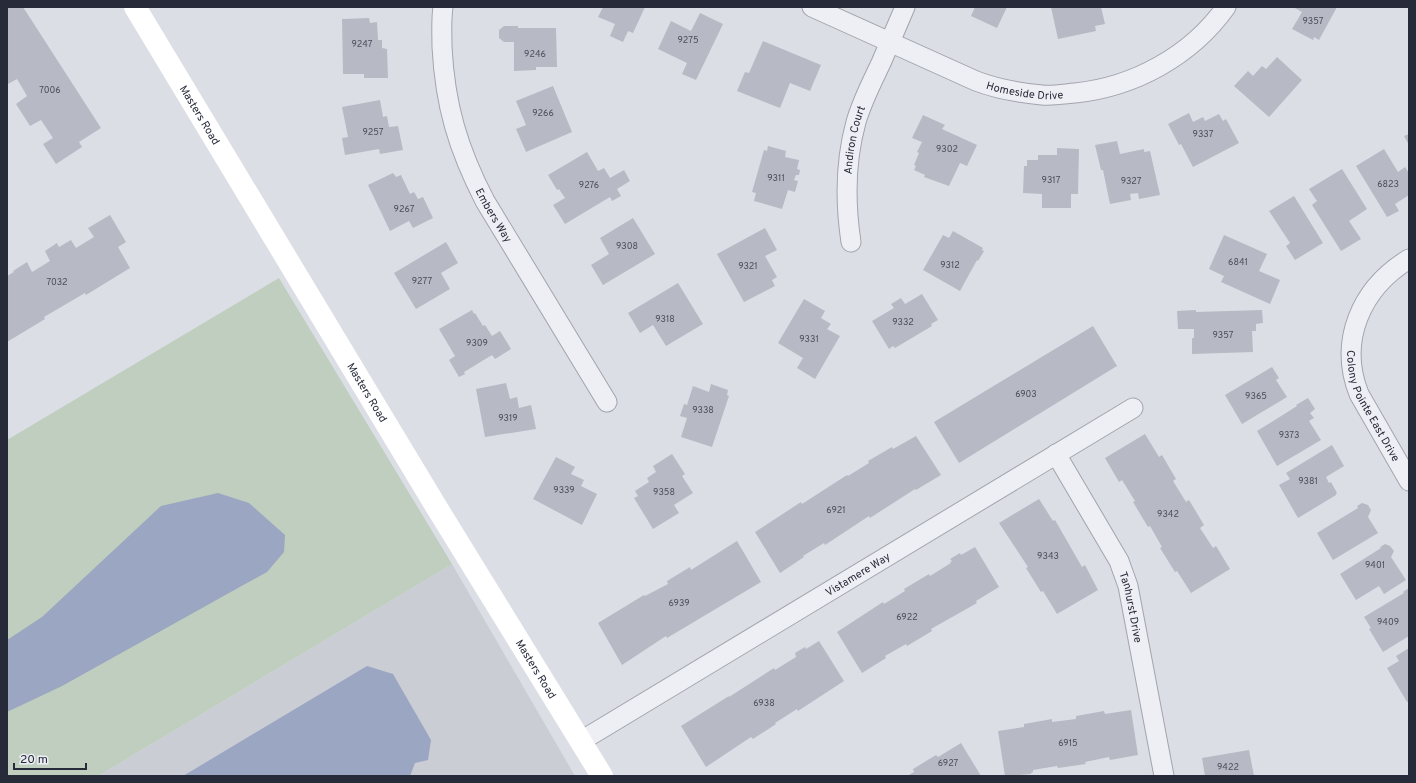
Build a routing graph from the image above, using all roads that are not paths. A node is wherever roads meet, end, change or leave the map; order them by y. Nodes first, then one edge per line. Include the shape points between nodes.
1 (135, 7) edge
2 (443, 7) edge
3 (812, 7) edge
4 (905, 7) edge
5 (1226, 7) edge
6 (889, 42) junction
7 (851, 242) dead end
8 (1409, 259) edge
9 (607, 402) dead end
10 (1133, 408) dead end
11 (1056, 454) junction
12 (1409, 482) edge
13 (581, 741) junction
14 (602, 776) edge
15 (1164, 776) edge

1 - 13 street, Masters Road
2 - 9 street, Embers Way via 442,59 449,105 457,138 470,170 485,201
3 - 6 street, Homeside Drive
4 - 6 street, Andiron Court
5 - 6 street, Homeside Drive via 1203,34 1178,55 1149,72 1108,88 1064,95 1042,95 987,85
6 - 7 street, Andiron Court via 856,120 851,144 846,178
8 - 12 street, Colony Pointe East Drive via 1383,279 1363,304 1352,336 1351,366 1356,388
10 - 11 street, Vistamere Way
11 - 13 street, Vistamere Way
11 - 15 street, Tanhurst Drive via 1119,561 1128,586
13 - 14 street, Masters Road

